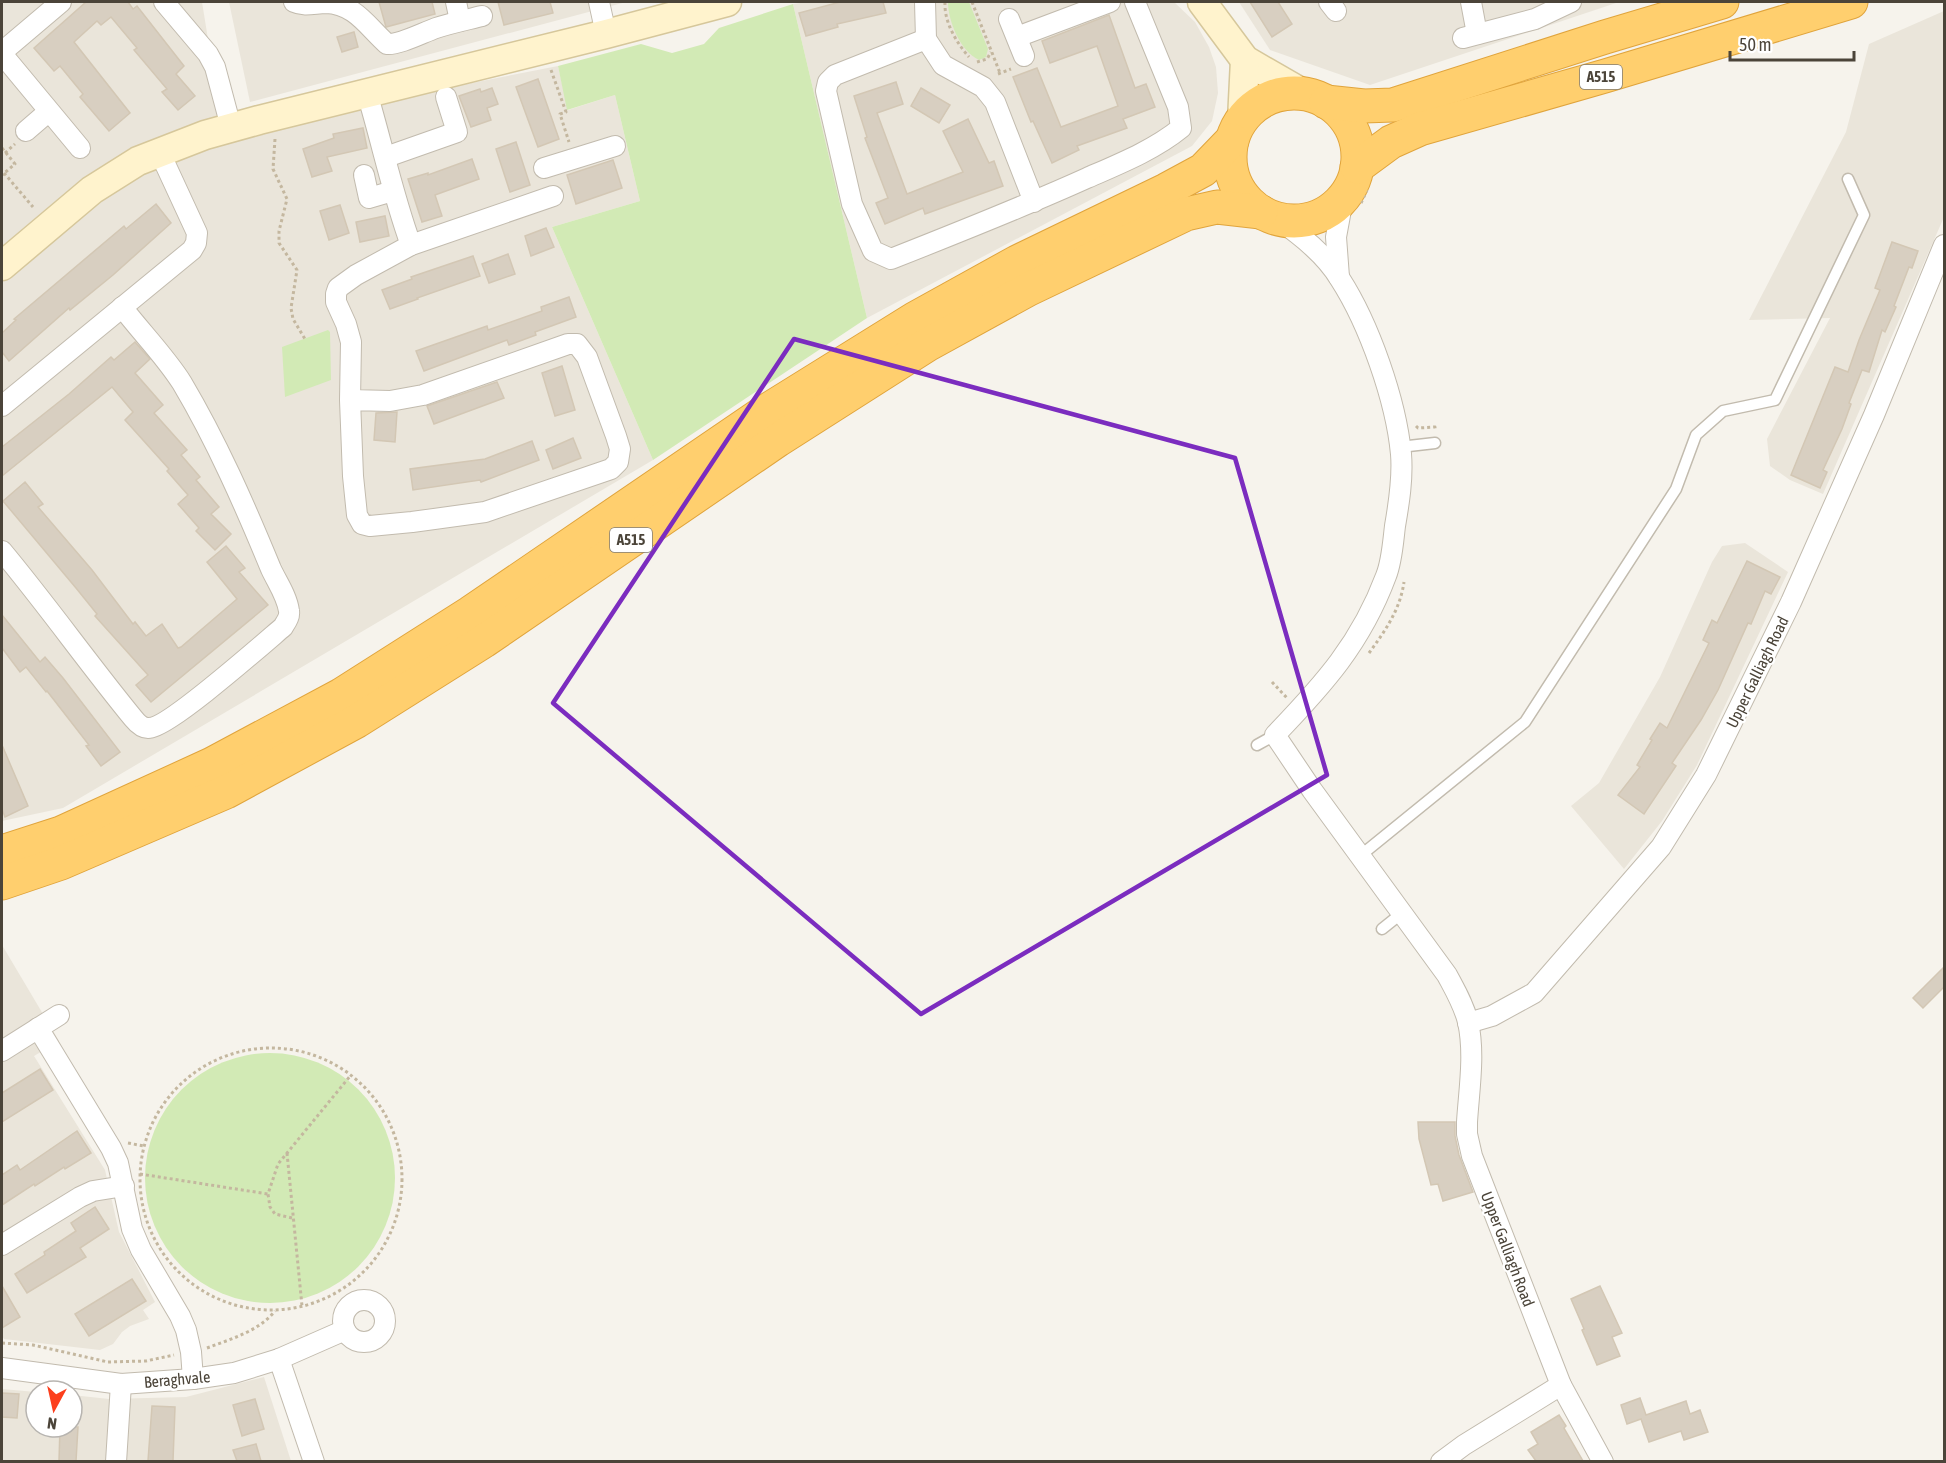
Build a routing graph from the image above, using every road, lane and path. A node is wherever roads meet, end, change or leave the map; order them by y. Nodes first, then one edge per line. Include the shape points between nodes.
1 (61, 2) edge
2 (164, 2) edge
3 (294, 2) edge
4 (456, 2) edge
5 (599, 2) edge
6 (726, 2) edge
7 (925, 2) edge
8 (945, 2) edge
9 (972, 2) edge
10 (1110, 2) edge
11 (1135, 2) edge
12 (1202, 2) edge
13 (1471, 2) edge
14 (1571, 2) edge
15 (1722, 2) edge
16 (1851, 2) edge
17 (482, 16) dead end
18 (1009, 19) dead end
19 (460, 21) junction
20 (606, 34) junction
21 (1017, 38) junction
22 (926, 39) junction
23 (991, 52) junction
24 (2, 53) edge
25 (1024, 56) joint
26 (1245, 60) junction
27 (549, 63) dead end
28 (1000, 73) junction
29 (983, 87) junction
30 (367, 93) junction
31 (446, 97) dead end
32 (1315, 98) junction
33 (48, 112) junction
34 (270, 117) junction
35 (231, 127) junction
36 (26, 130) dead end
37 (1237, 130) junction
38 (615, 146) dead end
39 (2, 148) edge
40 (80, 148) dead end
41 (160, 153) junction
42 (386, 157) junction
43 (574, 159) junction
44 (1357, 167) junction
45 (3, 174) edge
46 (364, 175) dead end
47 (1848, 179) dead end
48 (393, 191) junction
49 (1343, 199) junction
50 (1034, 202) junction
51 (33, 207) dead end
52 (1269, 216) junction
53 (411, 245) junction
54 (1944, 245) edge
55 (2, 266) edge
56 (1339, 277) junction
57 (122, 307) junction
58 (305, 339) dead end
59 (5, 397) edge
60 (350, 400) junction
61 (1435, 443) dead end
62 (1400, 447) junction
63 (2, 551) edge
64 (1402, 594) dead end
65 (1367, 656) dead end
66 (1275, 735) junction
67 (1257, 745) dead end
68 (2, 852) edge
69 (1360, 856) junction
70 (2, 883) edge
71 (1402, 913) junction
72 (1382, 929) dead end
73 (59, 1016) dead end
74 (1468, 1023) junction
75 (38, 1028) junction
76 (2, 1051) edge
77 (351, 1075) junction
78 (287, 1153) junction
79 (140, 1174) junction
80 (124, 1186) junction
81 (268, 1194) junction
82 (292, 1218) junction
83 (2, 1245) edge
84 (302, 1306) junction
85 (275, 1311) junction
86 (345, 1330) dead end
87 (2, 1343) edge
88 (191, 1352) junction
89 (279, 1359) junction
90 (2, 1368) edge
91 (192, 1379) junction
92 (121, 1384) junction
93 (1561, 1385) junction
94 (116, 1461) edge
95 (314, 1461) edge
96 (1441, 1461) edge
97 (1603, 1461) edge

1 - 24 street
2 - 35 street via 212,60
3 - 19 street via 345,6 387,44 395,45
4 - 19 street
5 - 20 street
6 - 20 street
7 - 22 street
8 - 23 path via 950,27 972,61 987,59
9 - 23 path
10 - 21 street
11 - 50 street via 1178,107 1181,128 1130,159
12 - 26 street
13 - 14 street via 1470,36 1535,19
15 - 32 highway, A515 via 1393,105 1364,106
16 - 44 highway, A515 via 1420,129 1391,142
17 - 19 street
18 - 21 street
20 - 30 street
21 - 25 street
22 - 29 street via 943,65
22 - 50 street via 836,75 828,82 826,91 852,204 873,251 891,259
23 - 28 path
24 - 33 street
25 - 28 path via 1014,69
26 - 32 street
26 - 37 street
27 - 43 path via 566,112 560,114
28 - 29 path
29 - 50 street via 995,102
30 - 34 street
30 - 42 street
31 - 42 street via 457,132
32 - 37 highway, A515 via 1286,94 1269,98 1254,107
32 - 44 highway via 1341,114 1352,129
33 - 36 street
33 - 40 street
34 - 35 street
34 - 58 path via 275,140 273,170 287,199 279,243 297,270 291,308
35 - 41 street
37 - 52 highway via 1230,160 1234,181 1245,199
37 - 68 highway, A515 via 1203,170 1006,268 914,319 766,411 470,613 341,695 212,764 60,833
38 - 43 street
39 - 45 path via 15,164
41 - 55 street via 138,161 92,190
41 - 57 street via 197,233 196,243
42 - 48 street
43 - 53 street via 542,163 556,204
44 - 49 highway
45 - 51 path
46 - 48 street via 369,198
47 - 69 lane via 1864,215 1775,400 1723,411 1696,435 1676,489 1525,722
48 - 53 street
49 - 52 highway, A515 via 1314,218 1296,221
49 - 56 street via 1336,237
52 - 56 street via 1310,243
52 - 70 highway, A515 via 1217,207 1186,214 1029,289 927,345 778,440 484,641 357,721 226,792 61,863
53 - 60 street via 338,288 336,302 351,342
54 - 74 street, Upper Galliagh Road via 1791,602 1706,775 1661,847 1534,993 1492,1016
56 - 62 street via 1358,311 1384,375
57 - 59 street
57 - 63 street via 180,381 253,523 290,614 283,627 170,720 148,728 133,718
60 - 60 street via 357,515 362,524 370,526 485,512 611,469 618,462 616,436 587,357 577,344 423,395 390,401
61 - 62 lane
62 - 66 street via 1400,495 1394,537 1388,573 1375,604 1335,670
64 - 65 path via 1389,625
66 - 67 lane
66 - 69 street, Upper Galliagh Road
69 - 71 street, Upper Galliagh Road
71 - 72 lane
71 - 74 street, Upper Galliagh Road via 1446,975
73 - 75 street
74 - 93 street, Upper Galliagh Road via 1471,1046 1467,1128 1472,1156
75 - 76 street
75 - 80 street via 111,1148
77 - 78 path
77 - 79 path via 305,1051 264,1047 219,1057 181,1082 153,1118 139,1162
77 - 84 path via 374,1096 395,1132 403,1173 399,1214 381,1252 353,1283 316,1303
78 - 81 path via 278,1164
78 - 82 path
79 - 81 path
79 - 85 path via 141,1207 159,1250 190,1283 230,1305
80 - 83 street via 80,1197
80 - 88 street via 132,1229 180,1316
81 - 82 path via 275,1214
82 - 84 path
84 - 85 path
85 - 88 path via 268,1320 236,1337
86 - 89 street, Beraghvale
87 - 88 path via 33,1345 108,1362 146,1361
88 - 91 street
89 - 91 street, Beraghvale via 234,1373
89 - 95 street
90 - 92 street, Beraghvale
91 - 92 street, Beraghvale
92 - 94 street
93 - 96 street
93 - 97 street, Upper Galliagh Road

